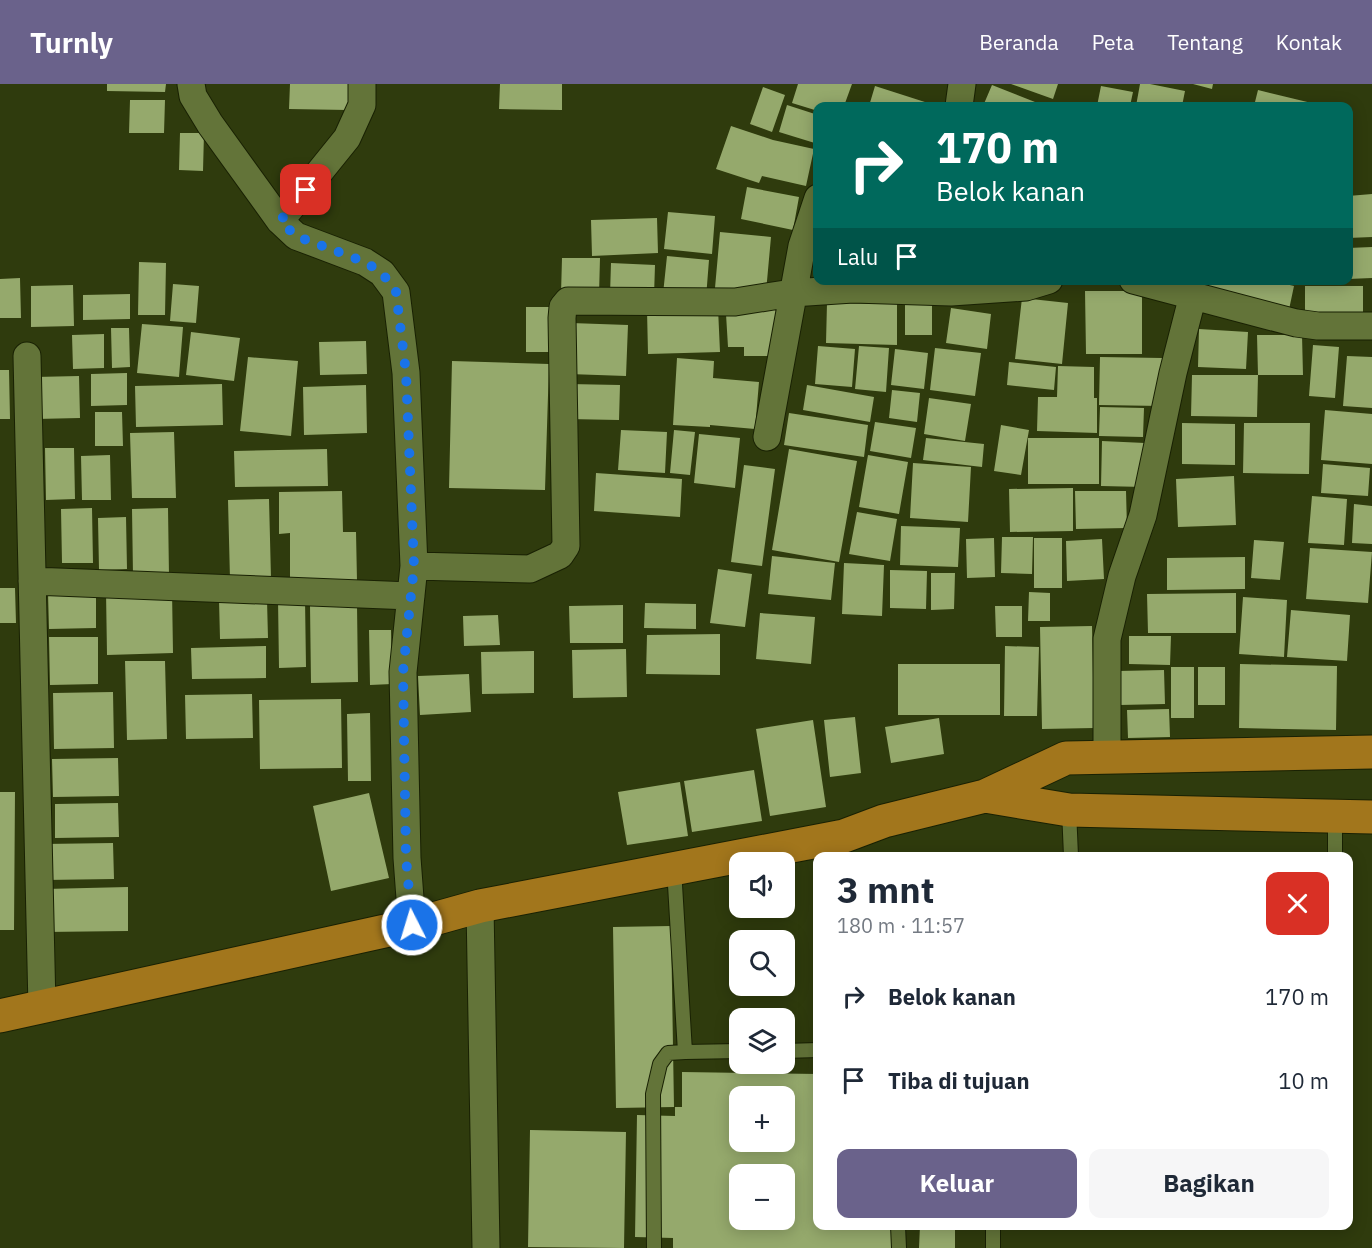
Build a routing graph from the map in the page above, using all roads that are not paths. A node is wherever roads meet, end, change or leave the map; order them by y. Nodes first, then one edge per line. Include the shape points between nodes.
1 (191, 84) edge
2 (362, 84) edge
3 (962, 84) edge
4 (960, 102) edge
5 (813, 213) edge
6 (280, 221) junction
7 (1033, 285) edge
8 (1153, 285) edge
9 (951, 286) edge
10 (792, 293) junction
11 (1193, 295) junction
12 (1372, 326) edge
13 (27, 356) dead end
14 (767, 437) dead end
15 (414, 566) junction
16 (32, 582) junction
17 (411, 596) junction
18 (1372, 752) edge
19 (1107, 757) junction
20 (985, 796) junction
21 (1069, 810) junction
22 (1335, 816) junction
23 (1372, 817) edge
24 (1071, 852) edge
25 (1335, 852) edge
26 (674, 868) junction
27 (480, 906) junction
28 (412, 925) junction
29 (42, 1007) junction
30 (0, 1016) edge
31 (813, 1050) edge
32 (729, 1051) edge
33 (795, 1051) edge
34 (685, 1052) junction
35 (898, 1230) edge
36 (993, 1230) edge
37 (486, 1248) edge
38 (654, 1248) edge
39 (898, 1248) edge
40 (993, 1248) edge

1 - 6 street via 193,96 210,124
2 - 6 street via 362,105 347,138
3 - 4 street
5 - 10 street
6 - 15 street via 296,236 365,262 382,273 396,292 406,373
7 - 9 street
8 - 11 street
9 - 10 street
10 - 14 street
10 - 15 street via 735,302 568,302 562,318 566,546 560,555 530,569
11 - 12 street via 1296,323
11 - 19 street via 1143,514 1110,621
13 - 16 street
15 - 17 street
16 - 17 street
16 - 29 street
17 - 28 street via 403,672 406,858
18 - 19 main road
19 - 20 main road via 1066,758
20 - 21 main road
20 - 26 main road via 884,821 844,841
21 - 22 main road
21 - 24 lane
22 - 23 main road
22 - 25 lane
26 - 27 main road
26 - 34 lane
27 - 28 main road
27 - 37 street
28 - 29 main road
29 - 30 main road
31 - 33 lane
32 - 34 lane
34 - 38 lane via 668,1053 660,1064 653,1094
35 - 39 lane
36 - 40 lane

